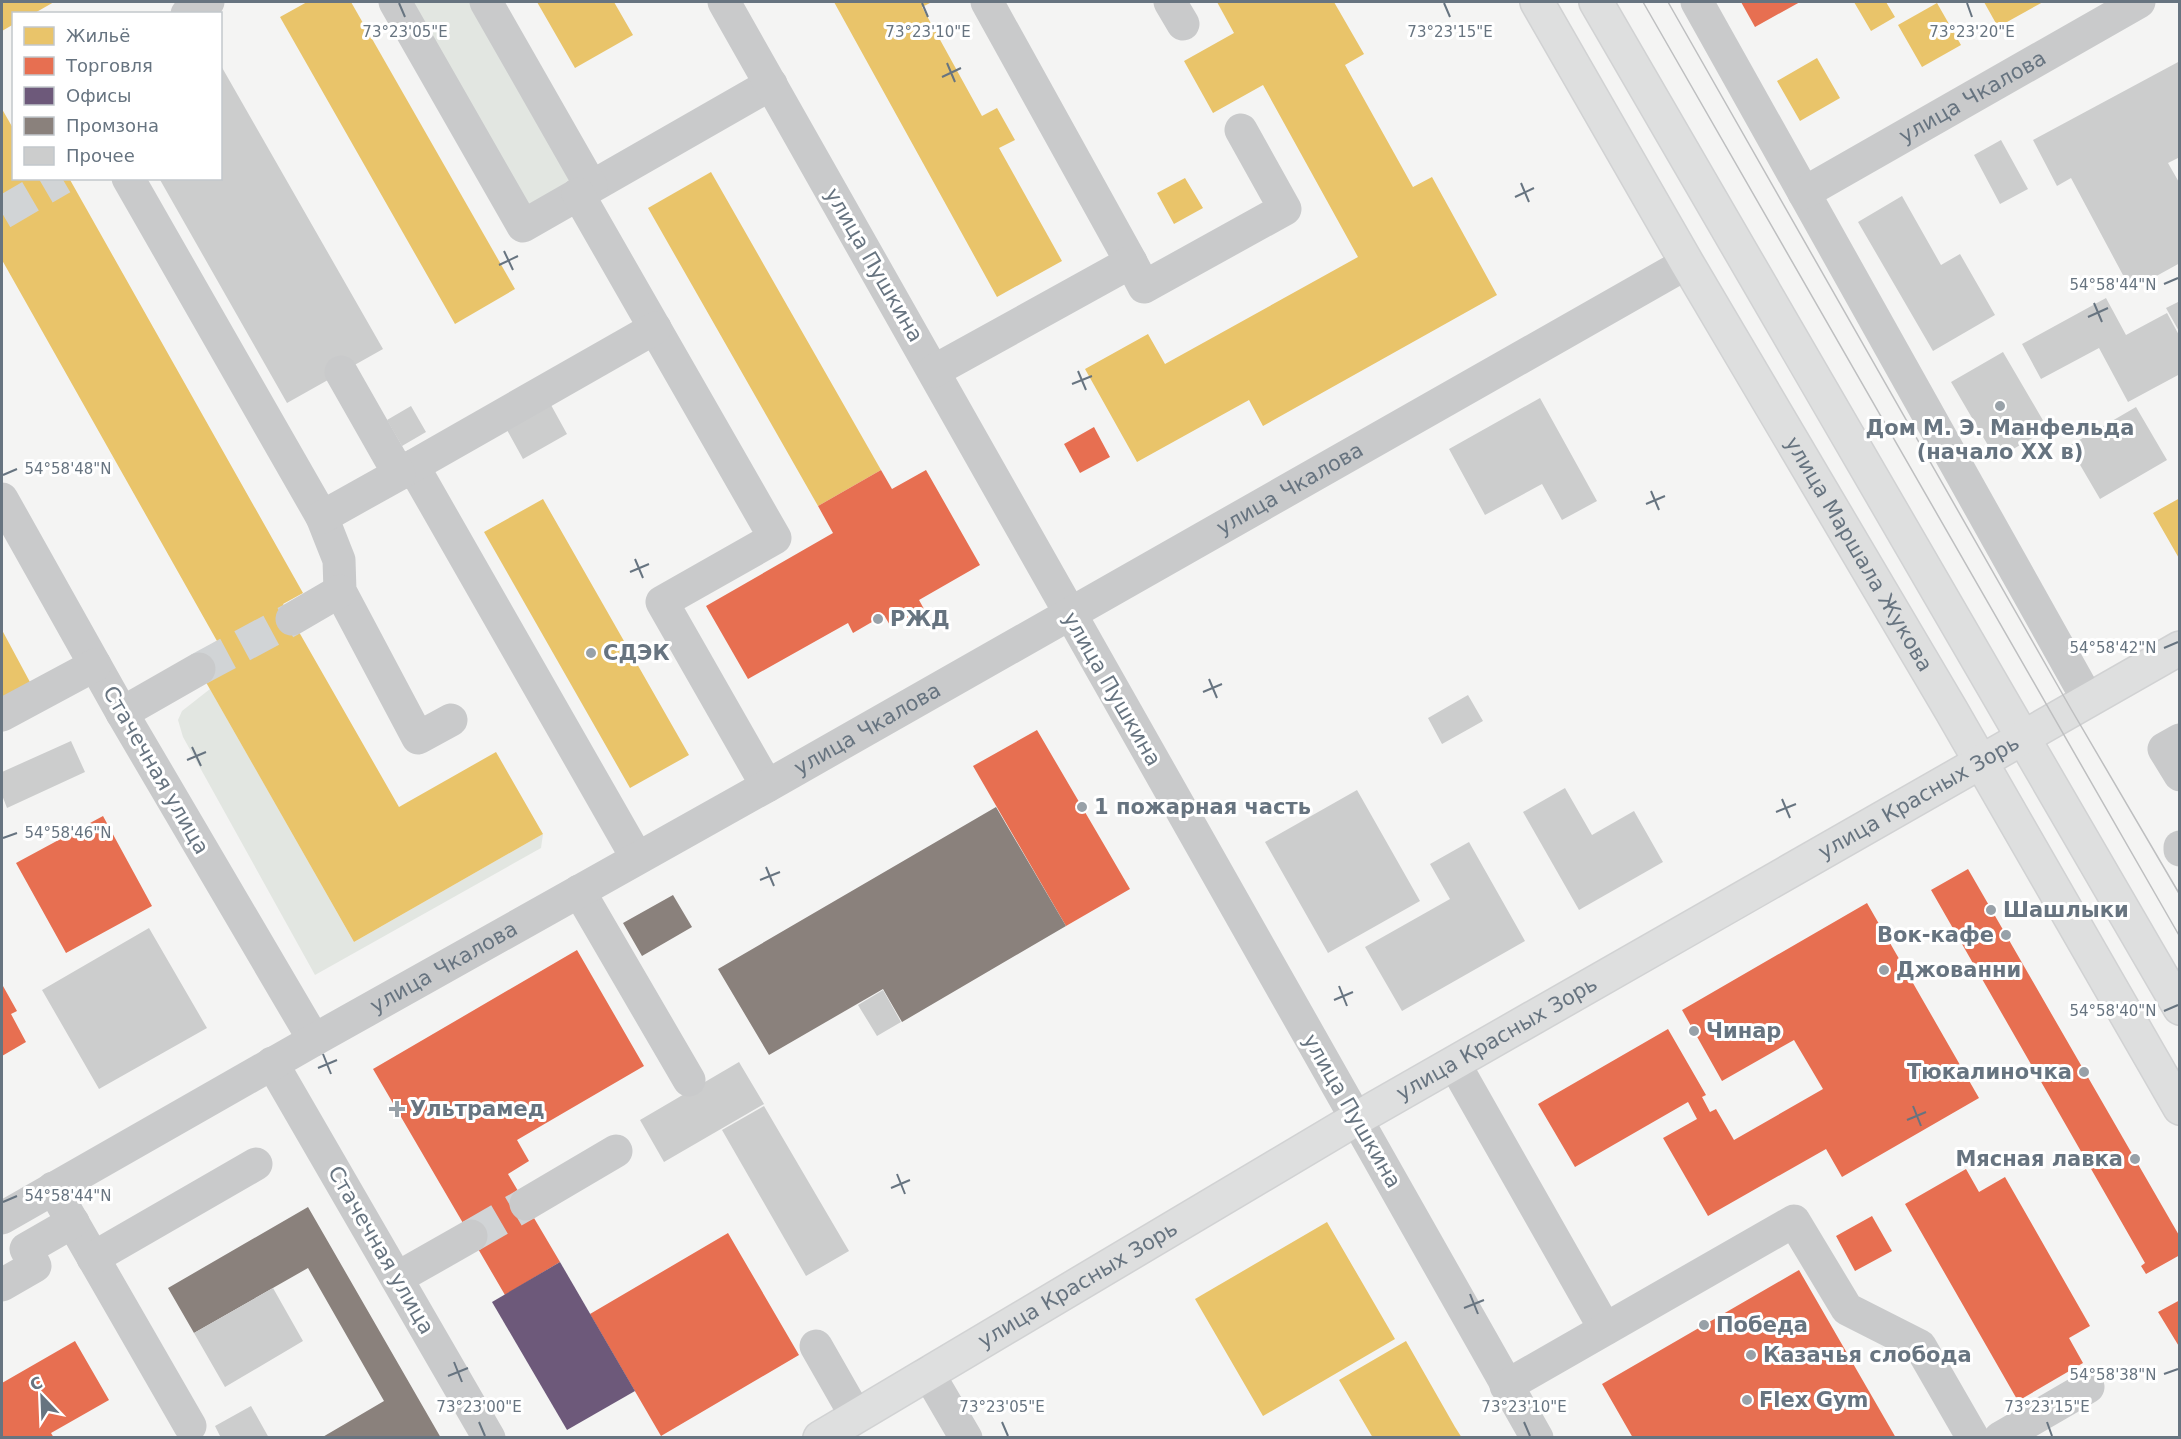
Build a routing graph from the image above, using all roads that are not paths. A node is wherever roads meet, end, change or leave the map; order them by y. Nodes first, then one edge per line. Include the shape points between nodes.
1 (208, 2) edge
2 (395, 2) edge
3 (486, 2) edge
4 (724, 2) edge
5 (987, 2) edge
6 (1537, 2) edge
7 (1596, 2) edge
8 (1697, 2) edge
9 (2126, 5) edge
10 (190, 12) edge
11 (771, 84) junction
12 (1241, 130) dead end
13 (129, 180) edge
14 (585, 190) junction
15 (1804, 193) junction
16 (1731, 236) junction
17 (1131, 262) junction
18 (1687, 263) junction
19 (655, 328) junction
20 (934, 371) junction
21 (341, 372) dead end
22 (406, 470) junction
23 (2, 499) edge
24 (322, 517) junction
25 (340, 591) junction
26 (1069, 613) junction
27 (292, 619) tunnel mouth
28 (2180, 648) edge
29 (96, 665) junction
30 (199, 669) tunnel mouth
31 (2088, 700) junction
32 (122, 713) junction
33 (2, 716) edge
34 (451, 720) dead end
35 (2021, 738) junction
36 (2180, 740) edge
37 (1980, 761) junction
38 (2180, 775) edge
39 (767, 786) junction
40 (638, 858) junction
41 (579, 891) junction
42 (2180, 1008) edge
43 (314, 1040) junction
44 (272, 1063) junction
45 (1454, 1063) junction
46 (689, 1080) dead end
47 (2180, 1108) edge
48 (1356, 1119) junction
49 (616, 1151) dead end
50 (256, 1164) dead end
51 (53, 1188) junction
52 (526, 1204) tunnel mouth
53 (2, 1218) edge
54 (73, 1222) junction
55 (471, 1236) tunnel mouth
56 (93, 1258) junction
57 (397, 1278) junction
58 (2, 1285) edge
59 (1605, 1329) junction
60 (816, 1346) dead end
61 (928, 1373) junction
62 (1506, 1386) junction
63 (2088, 1387) dead end
64 (856, 1416) junction
65 (190, 1426) dead end
66 (489, 1437) edge
67 (820, 1437) edge
68 (966, 1437) edge
69 (1538, 1437) edge
70 (1973, 1437) edge
71 (2000, 1437) edge

1 - 10 street
2 - 14 street via 523,225
3 - 14 street
4 - 11 street, улица Пушкина
5 - 17 street
6 - 18 main road, улица Маршала Жукова
7 - 16 main road
8 - 15 street
9 - 15 street, улица Чкалова
11 - 14 street
11 - 20 street, улица Пушкина
12 - 17 street via 1285,209 1144,287
13 - 24 street
14 - 19 street
15 - 31 street
16 - 18 main road, улица Чкалова
16 - 35 main road
17 - 20 street
18 - 26 street, улица Чкалова
18 - 37 main road, улица Маршала Жукова
19 - 22 street
19 - 39 street via 775,538 662,602
20 - 26 street, улица Пушкина
21 - 22 street
22 - 24 street
22 - 40 street
23 - 29 street, Стачечная улица
24 - 25 street via 339,560
25 - 27 street
25 - 34 street via 418,738
26 - 39 street, улица Чкалова
26 - 48 street, улица Пушкина
28 - 31 main road, улица Красных Зорь
29 - 32 street, Стачечная улица
29 - 33 street
30 - 32 street
31 - 35 main road, улица Красных Зорь
32 - 43 street, Стачечная улица
35 - 37 main road, улица Красных Зорь
35 - 42 main road
36 - 38 street via 2164,749
37 - 45 main road, улица Красных Зорь
37 - 47 main road, улица Маршала Жукова
39 - 40 street, улица Чкалова
40 - 41 street, улица Чкалова
41 - 43 street, улица Чкалова
41 - 46 street
43 - 44 street, улица Чкалова
44 - 51 street, улица Чкалова
44 - 57 street, Стачечная улица
45 - 48 main road, улица Красных Зорь
45 - 59 street
48 - 61 main road, улица Красных Зорь
48 - 62 street, улица Пушкина
49 - 52 street
50 - 56 street
51 - 53 street, улица Чкалова
51 - 54 street
54 - 56 street
54 - 58 street via 26,1249 35,1266
55 - 57 street
56 - 65 street
57 - 66 street, Стачечная улица
59 - 62 street
59 - 70 street via 1794,1221 1847,1308 1920,1346
60 - 64 street
61 - 64 main road, улица Красных Зорь
61 - 68 street
62 - 69 street, улица Пушкина
63 - 71 street
64 - 67 main road, улица Красных Зорь

